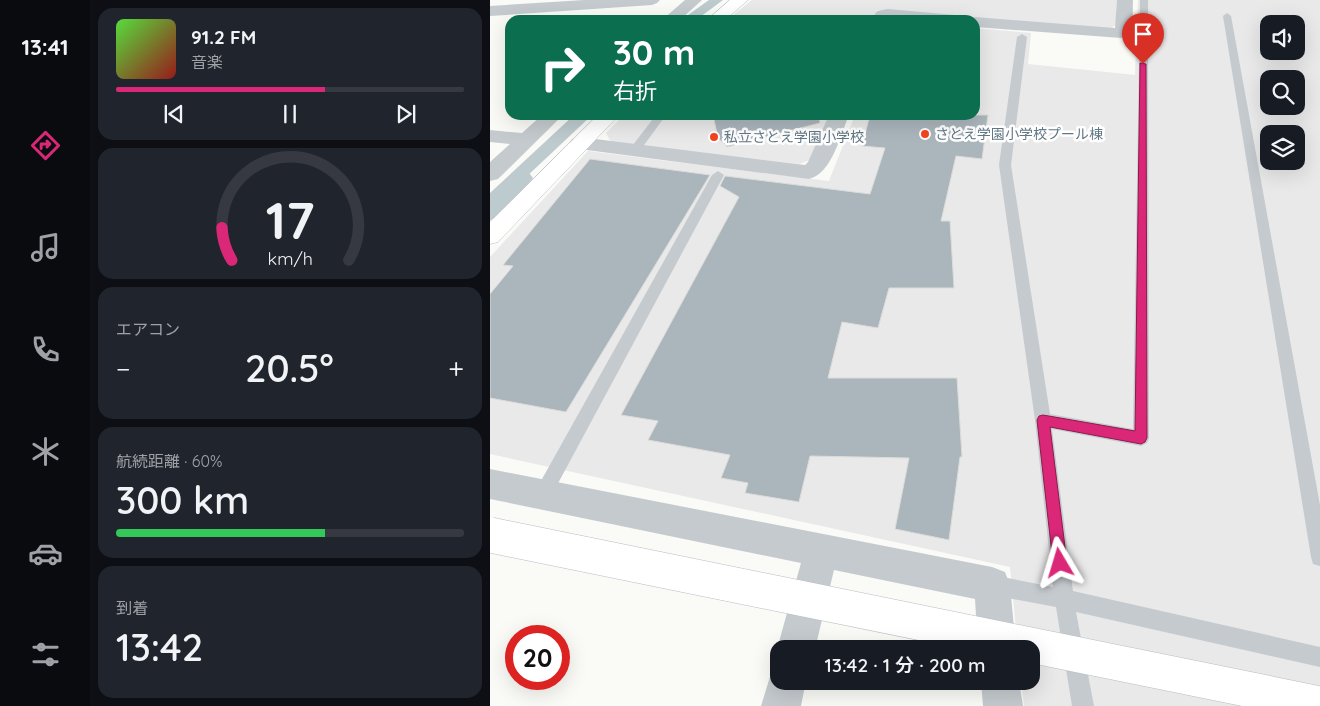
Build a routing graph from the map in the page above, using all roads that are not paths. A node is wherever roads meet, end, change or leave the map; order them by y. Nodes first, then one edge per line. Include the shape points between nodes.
1 (493, 0) edge
2 (652, 0) edge
3 (694, 0) edge
4 (734, 0) edge
5 (740, 0) edge
6 (1125, 0) edge
7 (1144, 0) edge
8 (490, 3) edge
9 (544, 4) edge
10 (490, 11) edge
11 (676, 15) edge
12 (721, 15) edge
13 (882, 15) edge
14 (899, 15) edge
15 (1227, 16) dead end
16 (980, 22) edge
17 (1022, 37) dead end
18 (547, 120) edge
19 (603, 120) edge
20 (657, 120) edge
21 (836, 120) edge
22 (490, 136) edge
23 (526, 139) junction
24 (579, 143) junction
25 (635, 150) junction
26 (490, 174) edge
27 (718, 174) dead end
28 (490, 236) edge
29 (1043, 420) junction
30 (490, 484) edge
31 (543, 494) junction
32 (490, 535) edge
33 (822, 551) junction
34 (1320, 557) edge
35 (992, 585) junction
36 (1064, 599) junction
37 (798, 640) edge
38 (997, 640) edge
39 (1320, 657) edge
40 (785, 690) edge
41 (1001, 690) edge
42 (1320, 704) edge
43 (781, 706) edge
44 (1003, 706) edge
45 (1084, 706) edge

1 - 8 street
2 - 9 street
3 - 11 street
4 - 5 street
5 - 12 street
6 - 16 street via 1122,33
7 - 29 lane via 1141,438
9 - 10 street
13 - 14 street
15 - 34 lane
17 - 29 lane via 1004,165
18 - 23 street
19 - 24 street
20 - 25 lane
21 - 25 street via 817,166 809,172
22 - 23 street
23 - 26 street
24 - 25 street
24 - 28 street
27 - 31 lane
29 - 36 lane
30 - 31 street
31 - 33 street
32 - 42 street, bridge
33 - 35 street
33 - 37 street
35 - 36 lane
35 - 38 street
36 - 39 lane
36 - 45 lane
40 - 43 street
41 - 44 street

